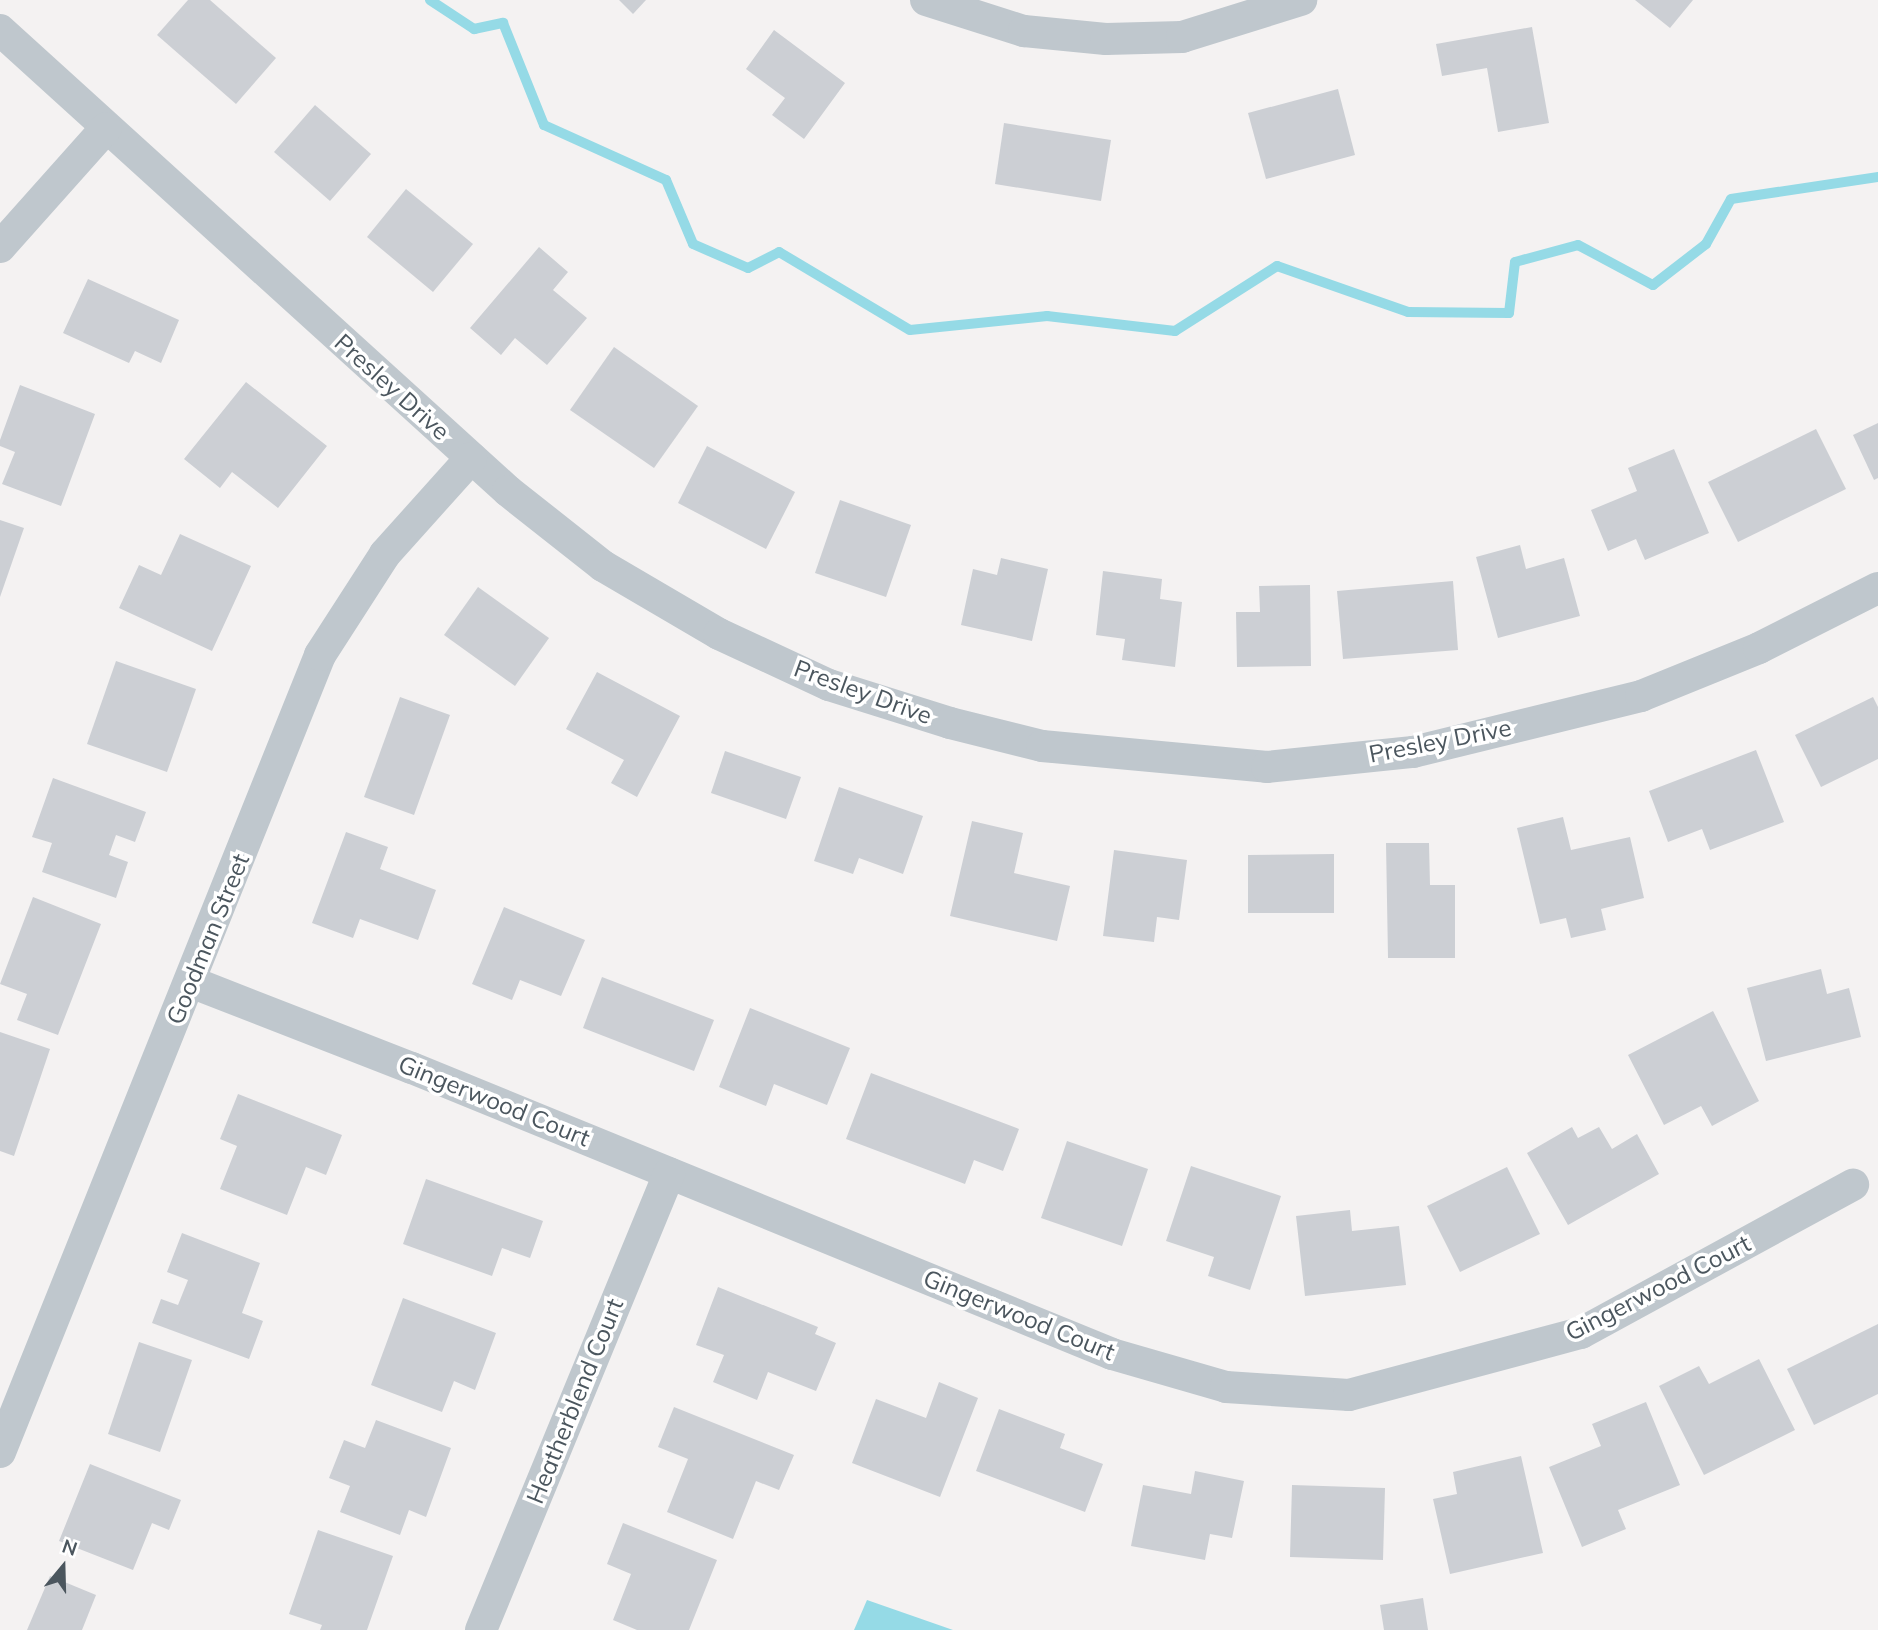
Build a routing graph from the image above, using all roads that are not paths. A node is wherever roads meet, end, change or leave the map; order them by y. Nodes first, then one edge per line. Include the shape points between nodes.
1 (926, 0) edge
2 (1301, 0) edge
3 (0, 30) edge
4 (106, 128) junction
5 (0, 247) edge
6 (471, 458) junction
7 (1878, 588) edge
8 (191, 982) junction
9 (669, 1173) junction
10 (1853, 1185) dead end
11 (0, 1452) edge
12 (481, 1630) edge

1 - 2 street via 1024,31 1106,39 1182,37
3 - 4 street, Presley Drive
4 - 5 street
4 - 6 street, Presley Drive
6 - 7 street, Presley Drive via 603,566 719,634 829,685 1042,746 1136,756 1267,766 1413,752 1641,696 1759,649
6 - 8 street, Goodman Street via 385,554 320,655
8 - 9 street, Gingerwood Court
8 - 11 street, Goodman Street
9 - 10 street, Gingerwood Court via 1112,1354 1226,1387 1349,1395 1581,1333
9 - 12 street, Heatherblend Court

